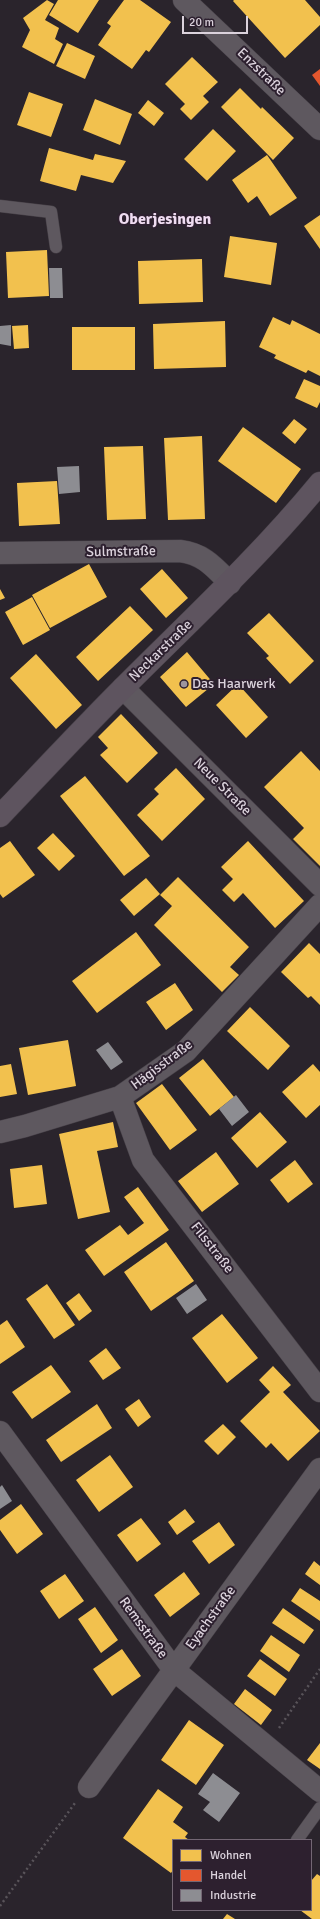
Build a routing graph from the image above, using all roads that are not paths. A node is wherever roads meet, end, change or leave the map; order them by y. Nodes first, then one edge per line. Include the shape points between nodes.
1 (197, 4) edge
2 (320, 128) edge
3 (0, 206) edge
4 (56, 247) dead end
5 (320, 483) edge
6 (0, 553) edge
7 (230, 583) junction
8 (123, 688) junction
9 (0, 816) edge
10 (320, 886) edge
11 (320, 905) edge
12 (120, 1097) junction
13 (0, 1132) edge
14 (320, 1391) edge
15 (0, 1432) edge
16 (320, 1469) edge
17 (174, 1670) junction
18 (89, 1787) road end
19 (320, 1791) edge
20 (320, 1808) edge
21 (299, 1839) edge

1 - 2 street, Enzstraße
3 - 4 lane via 51,212
5 - 7 main road, Neckarstraße via 287,523
6 - 7 street, Sulmstraße via 180,551 194,553 208,561
7 - 8 main road, Neckarstraße
8 - 9 main road, Neckarstraße
8 - 10 street, Neue Straße
11 - 12 street, Hägisstraße via 186,1051
12 - 13 street, Hägisstraße
12 - 14 street, Filsstraße via 143,1160
15 - 17 street, Remsstraße
16 - 17 street, Eyachstraße
17 - 18 street, Eyachstraße
17 - 19 street, Remsstraße
20 - 21 lane

